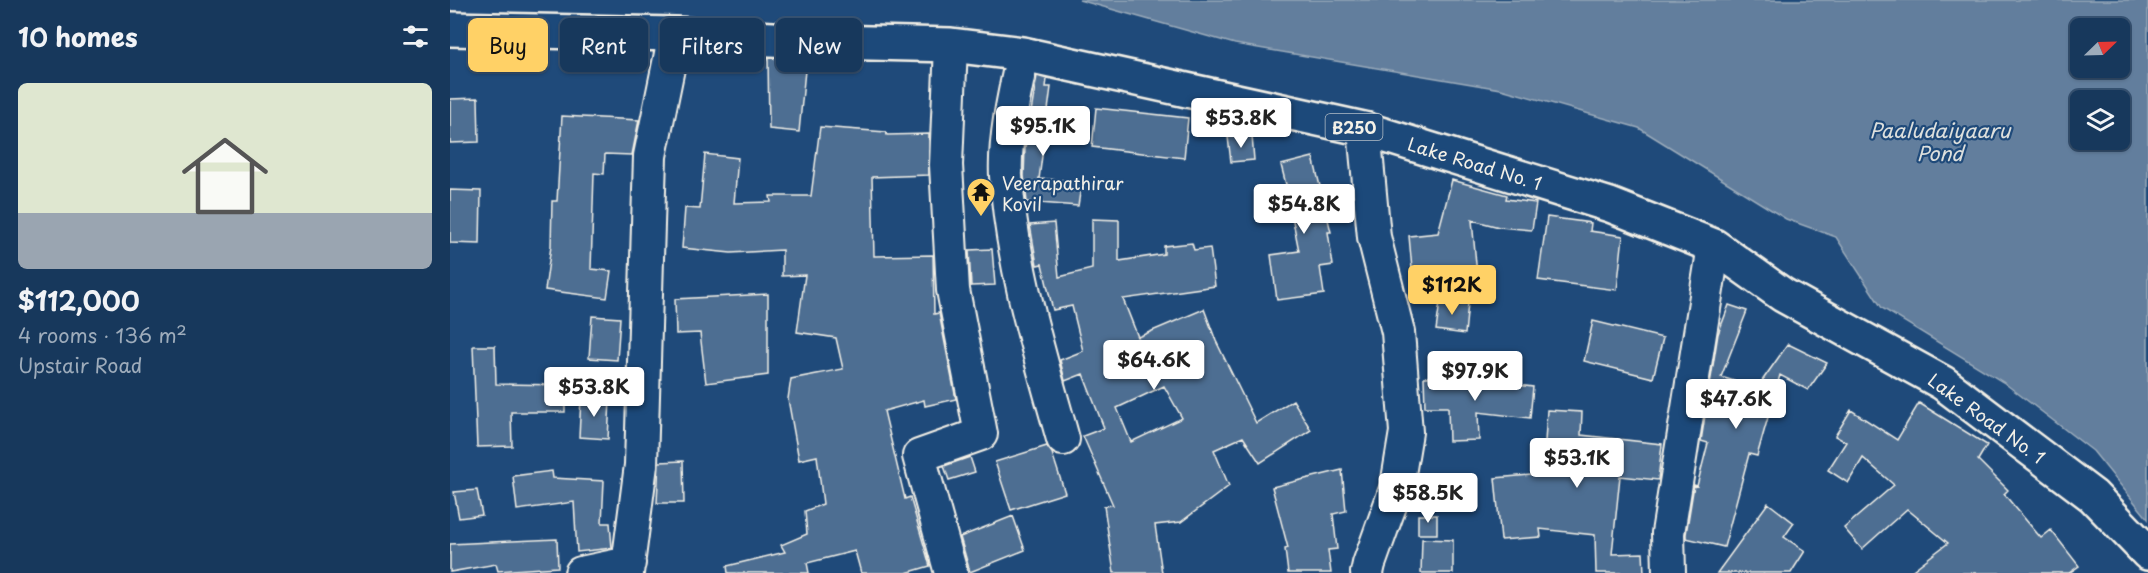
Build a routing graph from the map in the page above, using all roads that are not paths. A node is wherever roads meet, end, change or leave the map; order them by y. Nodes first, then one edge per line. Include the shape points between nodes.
1 (450, 29) edge
2 (660, 34) edge
3 (764, 39) edge
4 (951, 45) junction
5 (1023, 54) junction
6 (667, 72) edge
7 (1364, 129) junction
8 (1714, 246) junction
9 (1063, 440) dead end
10 (2148, 553) edge
11 (628, 568) edge
12 (581, 573) edge
13 (951, 573) edge
14 (1367, 573) edge
15 (1669, 573) edge

1 - 2 main road, Lake Road No. 1 / B250
3 - 4 main road, Lake Road No. 1 / B250
4 - 5 main road, Lake Road No. 1 / B250
4 - 13 street via 946,165 953,290 981,434 920,456
5 - 7 main road, Lake Road No. 1 / B250
5 - 9 street via 1011,111 1006,174 1019,275
6 - 11 street via 650,156 641,465
7 - 8 main road, Lake Road No. 1 / B250 via 1610,205
7 - 14 street via 1374,237 1398,332 1406,432 1397,486
8 - 10 main road, Lake Road No. 1 / B250 via 1783,295 1943,383 2093,496
8 - 15 street via 1668,533
11 - 12 street

